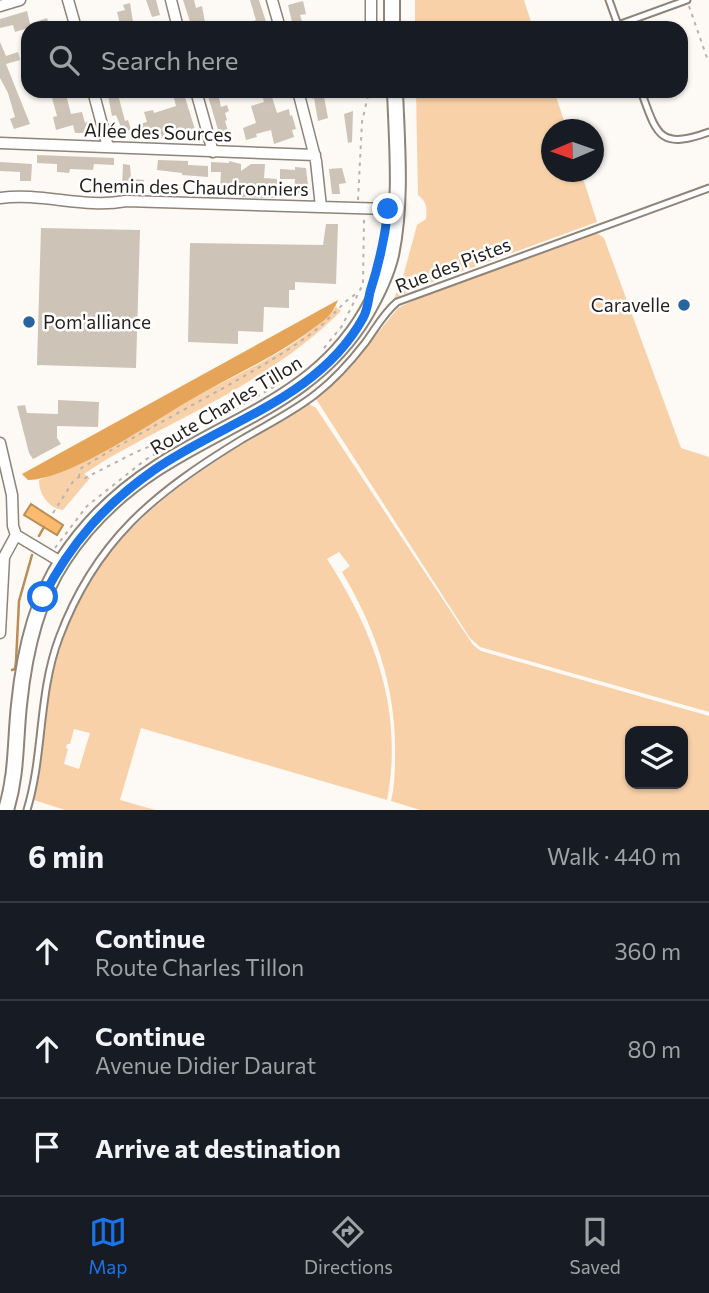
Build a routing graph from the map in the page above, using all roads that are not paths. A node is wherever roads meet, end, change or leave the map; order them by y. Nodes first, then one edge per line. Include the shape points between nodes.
1 (20, 0) edge
2 (68, 0) edge
3 (171, 0) edge
4 (272, 0) edge
5 (370, 0) edge
6 (392, 0) edge
7 (609, 0) edge
8 (687, 0) edge
9 (0, 6) edge
10 (74, 21) edge
11 (176, 21) edge
12 (278, 21) edge
13 (371, 21) edge
14 (392, 21) edge
15 (616, 21) edge
16 (631, 21) edge
17 (95, 98) edge
18 (198, 98) edge
19 (300, 98) edge
20 (391, 98) edge
21 (392, 98) edge
22 (644, 98) edge
23 (709, 132) edge
24 (1, 139) edge
25 (108, 147) junction
26 (213, 152) junction
27 (315, 155) junction
28 (709, 188) edge
29 (0, 198) edge
30 (321, 207) junction
31 (388, 209) junction
32 (367, 311) junction
33 (0, 443) edge
34 (3, 465) edge
35 (16, 536) junction
36 (56, 558) junction
37 (1, 575) edge
38 (0, 632) edge
39 (6, 810) edge
40 (27, 810) edge

1 - 9 street
2 - 10 street
3 - 11 street
4 - 12 street
5 - 13 street
6 - 14 main road
7 - 15 lane
8 - 16 lane
17 - 25 street
18 - 26 street
19 - 27 street
20 - 31 main road
21 - 32 main road, Route Charles Tillon via 396,226 384,278
22 - 23 lane via 655,127 667,138 683,141
24 - 25 street, Allée des Sources
25 - 26 street, Allée des Sources
26 - 27 street, Allée des Sources
27 - 30 street
28 - 40 lane, Rue des Pistes via 397,302 317,394 202,463 138,513 102,555 75,598 58,640 45,687
29 - 30 street, Chemin des Chaudronniers
30 - 31 street, Chemin des Chaudronniers
31 - 32 main road
32 - 36 main road, Route Charles Tillon via 320,372 138,482
33 - 34 street
34 - 35 street
35 - 36 street
35 - 37 street via 5,554
36 - 39 main road, Route Charles Tillon via 30,637 19,705 14,784
37 - 38 street

